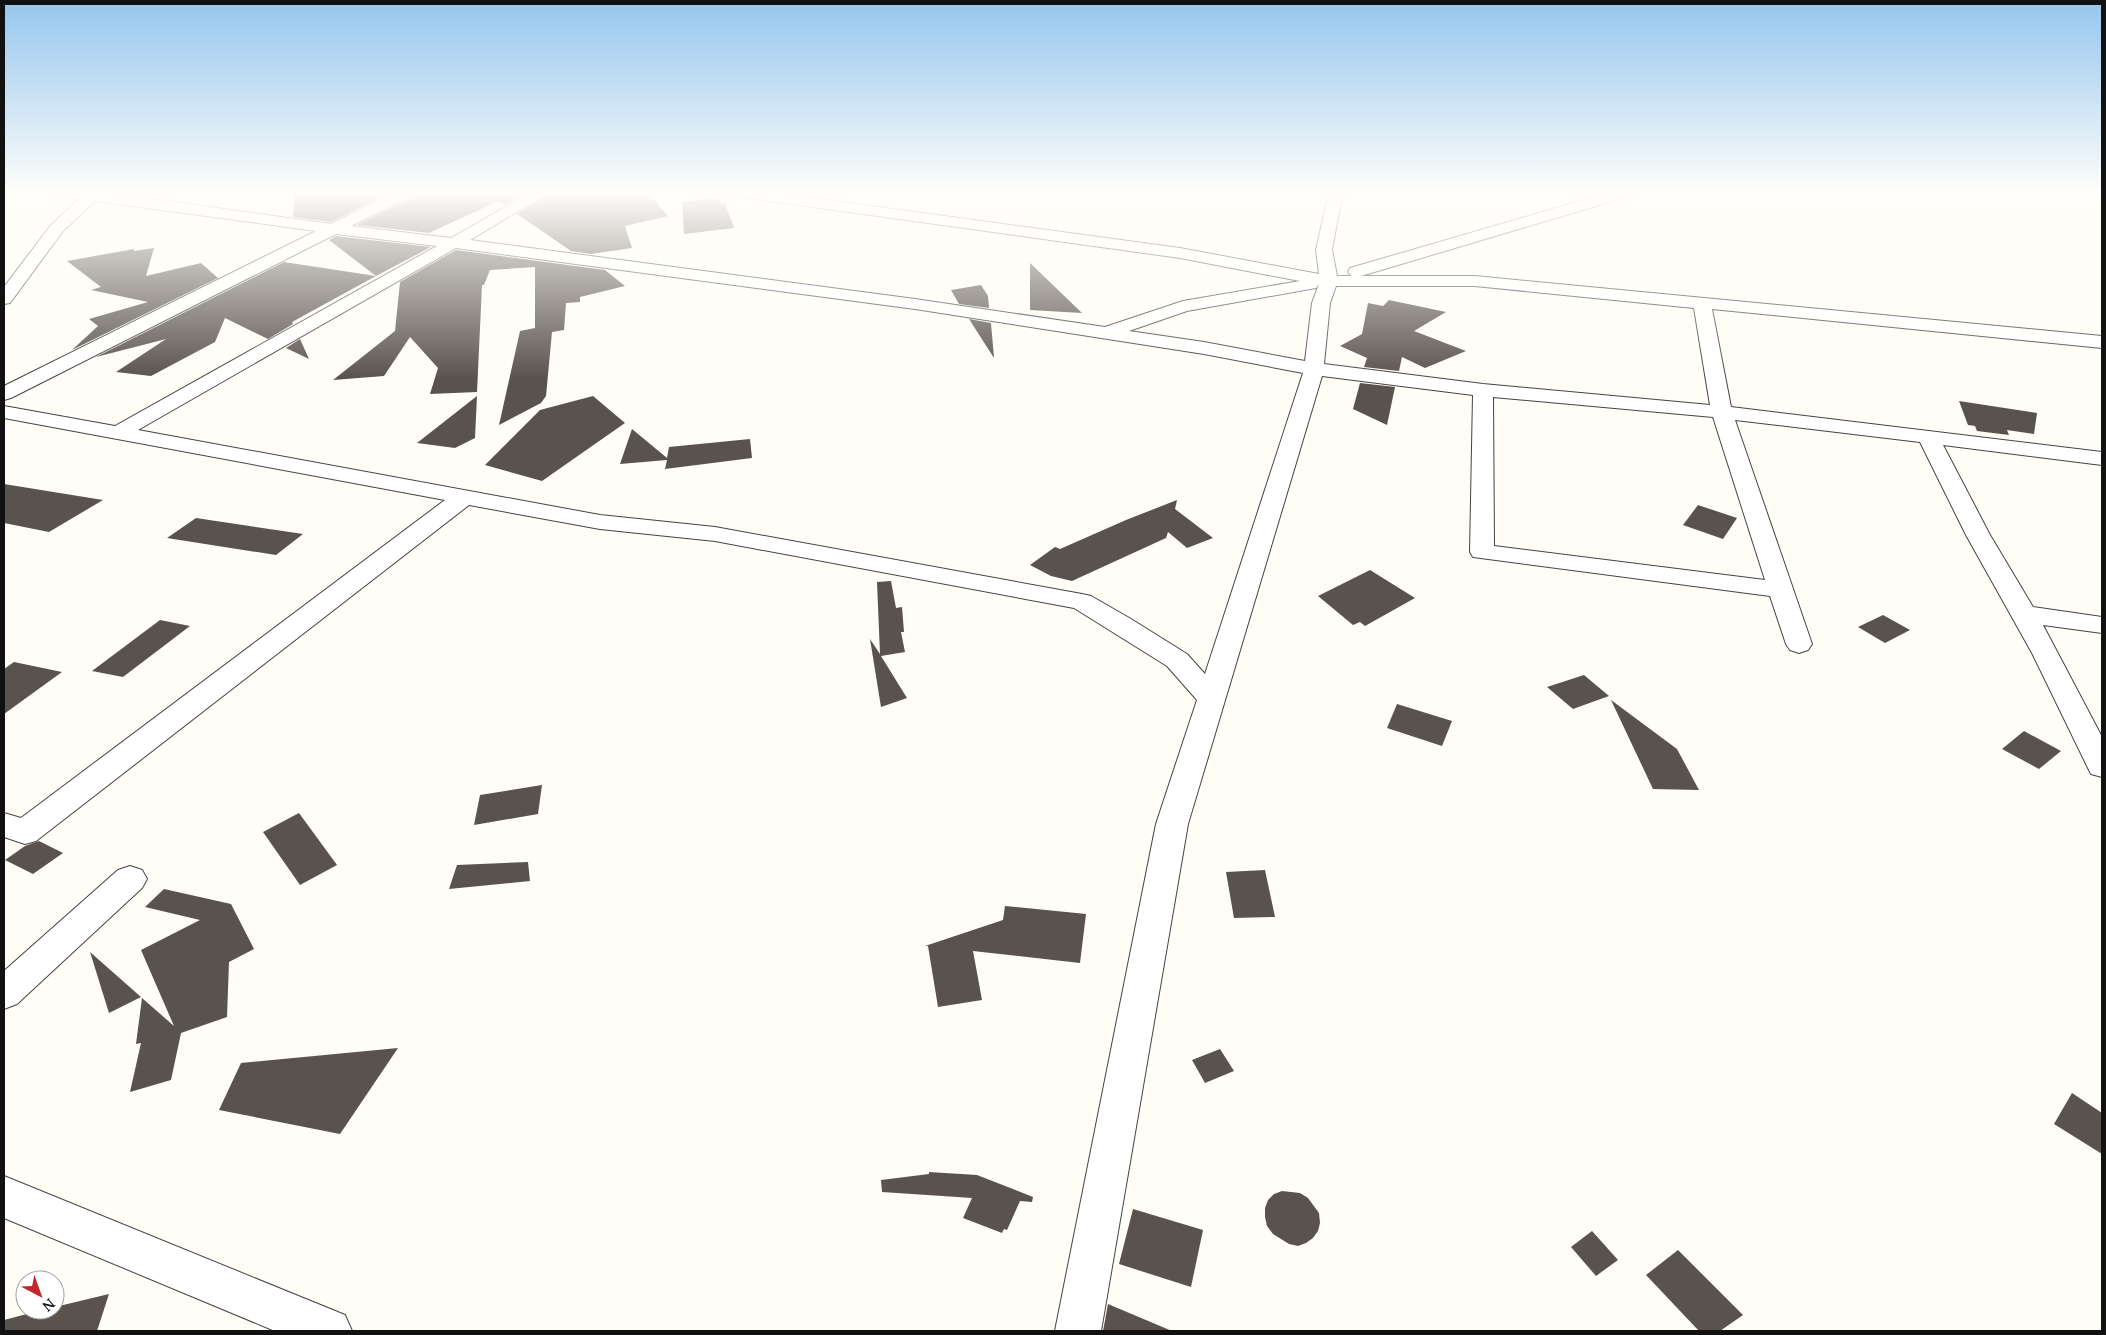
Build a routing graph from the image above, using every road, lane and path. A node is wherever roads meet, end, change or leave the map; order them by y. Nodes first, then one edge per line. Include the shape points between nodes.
1 (37, 254) edge
2 (283, 254) edge
3 (433, 254) edge
4 (546, 254) edge
5 (1187, 254) edge
6 (1325, 254) edge
7 (1419, 254) edge
8 (1329, 281) junction
9 (4, 299) edge
10 (1702, 302) junction
11 (1104, 333) junction
12 (2102, 342) edge
13 (1314, 369) junction
14 (1483, 390) junction
15 (4, 394) edge
16 (4, 412) edge
17 (1722, 412) junction
18 (118, 433) junction
19 (1928, 437) junction
20 (2102, 458) edge
21 (464, 498) junction
22 (1781, 590) junction
23 (2023, 614) junction
24 (2102, 625) edge
25 (1799, 644) dead end
26 (1211, 698) junction
27 (2102, 766) edge
28 (4, 825) edge
29 (130, 879) dead end
30 (4, 993) edge
31 (4, 1196) edge
32 (328, 1331) edge
33 (1078, 1331) edge

1 - 9 street
2 - 15 street
3 - 18 street
4 - 11 street
5 - 8 street
6 - 8 street
7 - 8 street
8 - 10 street via 1475,281
8 - 11 street via 1183,306
8 - 13 street via 1321,303
10 - 12 street
10 - 17 street
11 - 13 street
13 - 14 street
13 - 26 street
14 - 17 street
14 - 22 street via 1482,552
16 - 18 street
17 - 19 street
17 - 22 street
18 - 21 street
19 - 20 street
19 - 23 street
21 - 26 street via 600,522 715,534 1082,602 1177,660
21 - 28 street via 25,832
22 - 25 street
23 - 24 street
23 - 27 street
26 - 33 street via 1172,824
29 - 30 street
31 - 32 street

